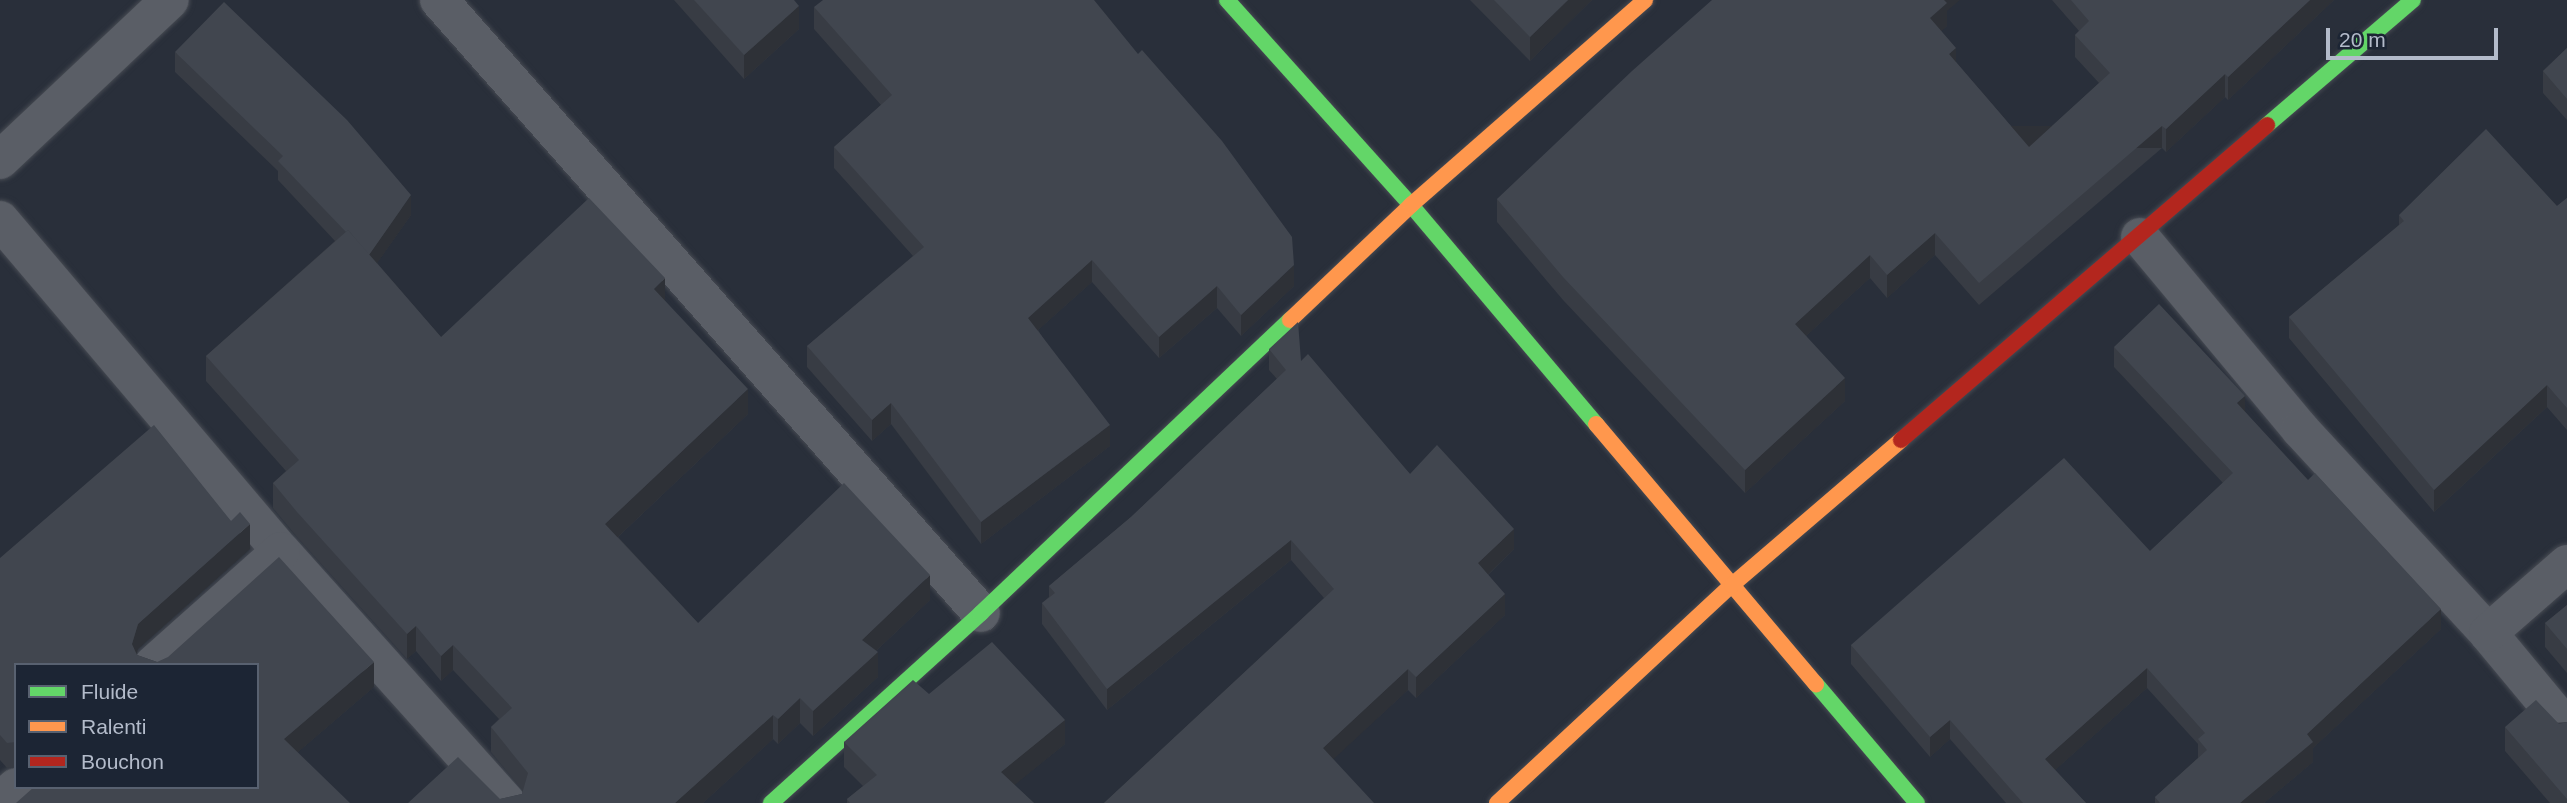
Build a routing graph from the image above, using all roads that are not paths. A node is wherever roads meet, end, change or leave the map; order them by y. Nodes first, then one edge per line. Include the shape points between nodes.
1 (170, 0) edge
2 (439, 0) edge
3 (1227, 0) edge
4 (1645, 0) edge
5 (2413, 0) edge
6 (0, 160) edge
7 (1411, 205) junction
8 (0, 220) edge
9 (2140, 237) junction
10 (281, 551) junction
11 (2567, 564) edge
12 (1732, 585) junction
13 (981, 613) junction
14 (2488, 633) junction
15 (155, 663) edge
16 (2567, 728) edge
17 (14, 789) edge
18 (0, 801) edge
19 (507, 803) edge
20 (771, 803) edge
21 (1497, 803) edge
22 (1917, 803) edge

1 - 6 street
2 - 13 street
3 - 7 street
4 - 7 street
5 - 9 street
7 - 12 street
7 - 13 street
8 - 10 street
9 - 12 street
9 - 14 street via 2300,429
10 - 15 street
10 - 19 street
11 - 14 street
12 - 21 street
12 - 22 street
13 - 20 street
14 - 16 street
17 - 18 street

